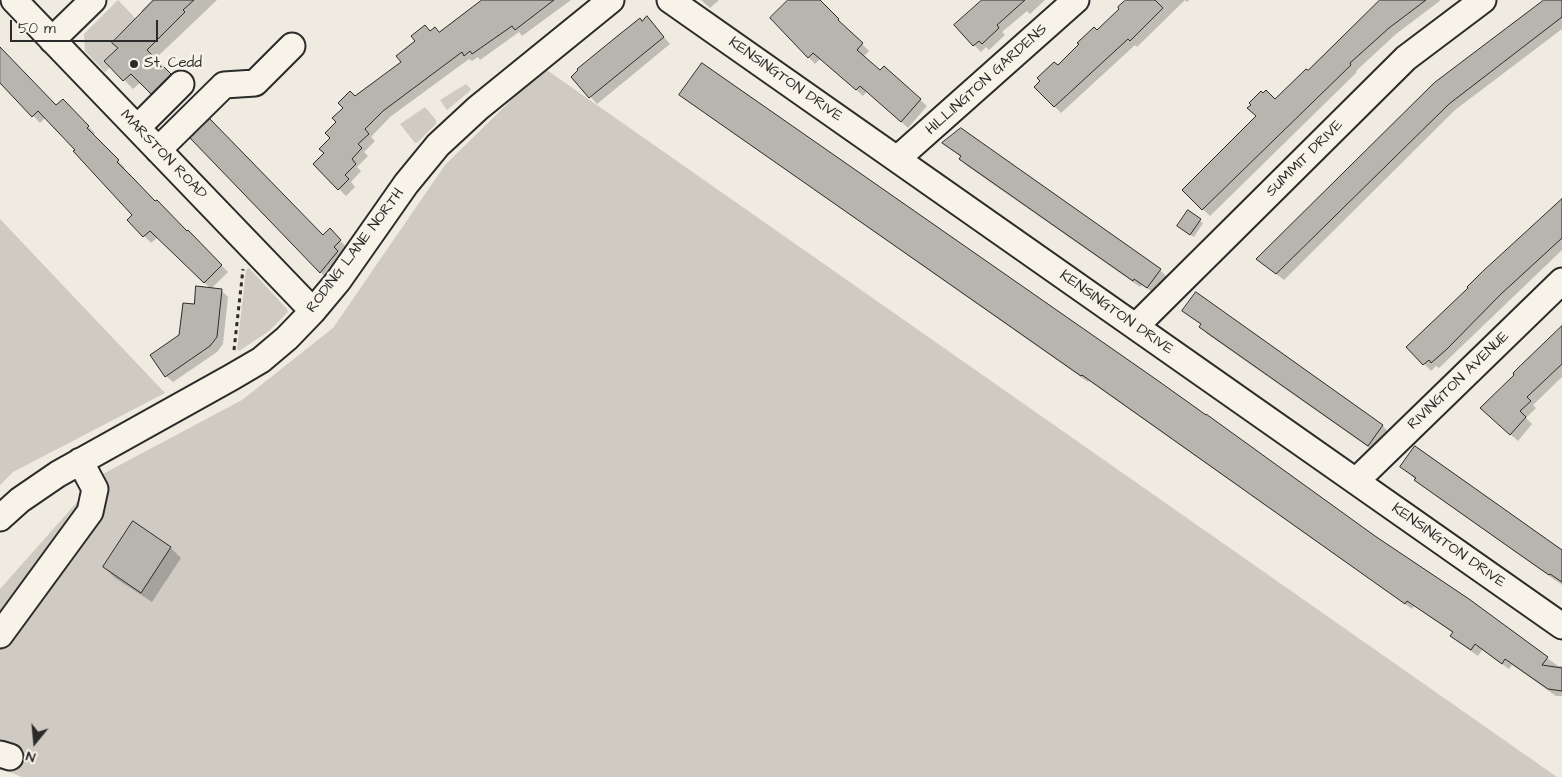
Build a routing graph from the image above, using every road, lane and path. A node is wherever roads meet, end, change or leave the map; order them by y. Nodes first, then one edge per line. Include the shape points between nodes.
1 (14, 0) edge
2 (92, 0) edge
3 (611, 0) edge
4 (670, 0) edge
5 (1076, 0) edge
6 (1483, 0) edge
7 (52, 40) junction
8 (292, 46) dead end
9 (182, 84) dead end
10 (137, 128) junction
11 (158, 150) junction
12 (898, 160) junction
13 (246, 241) junction
14 (1562, 281) edge
15 (313, 311) junction
16 (1136, 326) junction
17 (232, 377) junction
18 (80, 461) junction
19 (1356, 481) junction
20 (0, 518) edge
21 (1562, 626) edge
22 (0, 635) edge

1 - 7 street, MARSTON ROAD
2 - 7 street
3 - 15 street, RODING LANE NORTH via 478,108 438,145
4 - 12 street, KENSINGTON DRIVE
5 - 12 street, HILLINGTON GARDENS
6 - 16 street, SUMMIT DRIVE via 1406,58
7 - 10 street, MARSTON ROAD
8 - 11 street via 255,83 224,85
9 - 10 street
10 - 11 street, MARSTON ROAD
11 - 13 street, MARSTON ROAD
12 - 16 street, KENSINGTON DRIVE
13 - 15 street, MARSTON ROAD
13 - 17 path
14 - 19 street, RIVINGTON AVENUE
15 - 17 street, RODING LANE NORTH via 261,360
16 - 19 street, KENSINGTON DRIVE
17 - 18 street, RODING LANE NORTH
18 - 20 street, RODING LANE NORTH via 20,500
18 - 22 street via 95,490 90,512
19 - 21 street, KENSINGTON DRIVE

